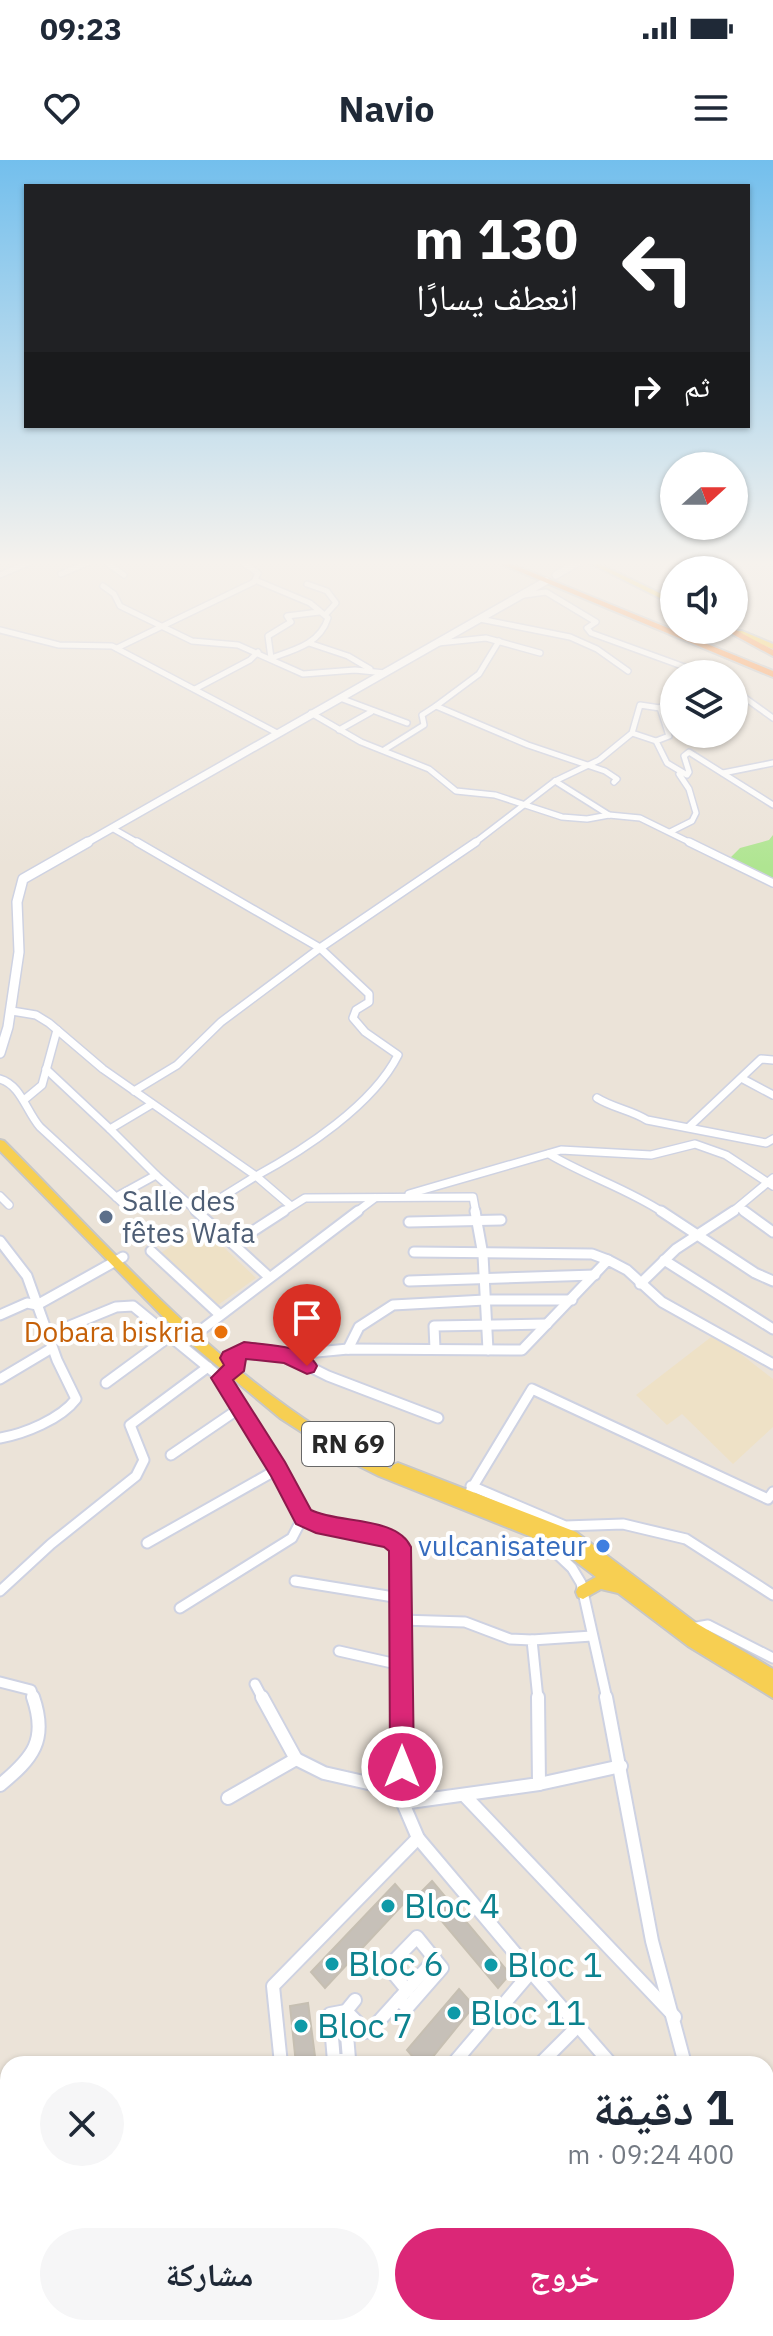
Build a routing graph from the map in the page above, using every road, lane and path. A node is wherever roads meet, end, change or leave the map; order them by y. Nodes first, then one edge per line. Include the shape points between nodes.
1 (148, 665) edge
2 (241, 665) edge
3 (284, 665) edge
4 (362, 665) edge
5 (400, 665) edge
6 (483, 665) edge
7 (616, 665) edge
8 (371, 670) junction
9 (628, 671) dead end
10 (385, 673) junction
11 (195, 689) junction
12 (340, 698) junction
13 (748, 700) edge
14 (436, 706) junction
15 (660, 708) edge
16 (371, 712) junction
17 (311, 713) junction
18 (422, 715) junction
19 (773, 718) edge
20 (339, 730) junction
21 (277, 733) junction
22 (632, 733) junction
23 (660, 739) edge
24 (656, 741) junction
25 (384, 750) junction
26 (773, 763) edge
27 (587, 765) junction
28 (723, 773) junction
29 (678, 774) junction
30 (555, 781) junction
31 (614, 782) dead end
32 (526, 804) junction
33 (773, 805) edge
34 (609, 815) junction
35 (112, 828) junction
36 (670, 832) junction
37 (773, 883) edge
38 (320, 948) junction
39 (12, 1011) junction
40 (57, 1030) junction
41 (0, 1053) edge
42 (773, 1060) edge
43 (46, 1069) junction
44 (0, 1079) edge
45 (743, 1079) junction
46 (134, 1091) junction
47 (773, 1095) edge
48 (597, 1098) dead end
49 (24, 1100) junction
50 (152, 1104) junction
51 (690, 1126) junction
52 (110, 1129) junction
53 (0, 1135) edge
54 (773, 1139) edge
55 (0, 1144) edge
56 (549, 1154) junction
57 (156, 1175) junction
58 (256, 1176) junction
59 (771, 1182) edge
60 (0, 1196) edge
61 (116, 1197) junction
62 (380, 1198) junction
63 (9, 1205) dead end
64 (291, 1206) junction
65 (128, 1208) dead end
66 (739, 1208) junction
67 (198, 1212) junction
68 (501, 1220) dead end
69 (409, 1222) dead end
70 (475, 1222) junction
71 (773, 1232) edge
72 (697, 1236) junction
73 (0, 1241) edge
74 (233, 1244) junction
75 (151, 1251) dead end
76 (414, 1252) dead end
77 (483, 1255) junction
78 (119, 1259) junction
79 (608, 1260) junction
80 (664, 1260) junction
81 (595, 1275) junction
82 (269, 1277) junction
83 (484, 1278) junction
84 (28, 1280) junction
85 (409, 1281) dead end
86 (773, 1281) edge
87 (640, 1284) junction
88 (485, 1300) junction
89 (572, 1300) junction
90 (37, 1305) junction
91 (19, 1306) junction
92 (0, 1314) edge
93 (219, 1314) junction
94 (487, 1324) junction
95 (547, 1324) junction
96 (773, 1329) edge
97 (50, 1334) junction
98 (195, 1334) junction
99 (170, 1336) junction
100 (52, 1348) junction
101 (348, 1349) junction
102 (435, 1349) junction
103 (488, 1350) junction
104 (286, 1355) junction
105 (773, 1364) edge
106 (208, 1367) junction
107 (229, 1367) junction
108 (0, 1379) edge
109 (106, 1383) dead end
110 (240, 1408) junction
111 (438, 1418) dead end
112 (0, 1438) edge
113 (171, 1455) dead end
114 (278, 1469) junction
115 (467, 1494) junction
116 (771, 1498) edge
117 (303, 1517) junction
118 (534, 1526) junction
119 (147, 1543) dead end
120 (295, 1581) dead end
121 (0, 1591) edge
122 (627, 1591) junction
123 (583, 1592) junction
124 (773, 1595) edge
125 (400, 1598) junction
126 (180, 1608) dead end
127 (401, 1620) junction
128 (691, 1628) junction
129 (592, 1636) junction
130 (532, 1640) junction
131 (339, 1651) dead end
132 (773, 1658) edge
133 (401, 1665) junction
134 (773, 1678) edge
135 (0, 1682) edge
136 (255, 1684) dead end
137 (773, 1690) edge
138 (296, 1759) junction
139 (621, 1766) junction
140 (539, 1784) junction
141 (0, 1785) edge
142 (403, 1797) junction
143 (466, 1797) junction
144 (228, 1798) dead end
145 (418, 1838) junction
146 (435, 1959) junction
147 (531, 1972) junction
148 (403, 1994) junction
149 (676, 2019) junction
150 (578, 2026) junction
151 (347, 2035) junction
152 (280, 2056) edge
153 (334, 2056) edge
154 (349, 2056) edge
155 (460, 2056) edge
156 (548, 2056) edge
157 (604, 2056) edge
158 (683, 2056) edge

1 - 11 street
2 - 11 street
3 - 8 street via 303,674
4 - 8 street
5 - 10 main road
6 - 14 street via 473,680
7 - 9 street
8 - 10 street
10 - 12 main road
11 - 21 street
12 - 16 street
12 - 17 main road
13 - 19 street
14 - 18 street
14 - 27 street
15 - 22 street via 640,705
16 - 18 street via 404,722
16 - 20 street
17 - 20 street
17 - 21 main road
18 - 25 street via 424,725
20 - 25 street
21 - 35 main road
22 - 24 street
22 - 27 street
23 - 24 street
24 - 29 street
25 - 32 street via 429,769 456,791
26 - 28 street
27 - 30 street
27 - 31 street via 617,779
28 - 29 street via 689,752 684,756 689,772
28 - 33 street
29 - 36 street via 696,813 692,821
30 - 32 street
30 - 34 street
32 - 34 street via 562,817
32 - 38 street
34 - 36 street via 640,818
35 - 38 street
35 - 39 main road via 23,879 18,888 20,941
36 - 37 street
38 - 46 street via 221,1022 177,1065
38 - 58 street via 369,994 369,1002 353,1018 399,1058 360,1102 303,1150
39 - 40 street via 36,1015
39 - 41 main road
40 - 43 street
40 - 46 street
42 - 45 street via 761,1059
43 - 49 street via 42,1085
43 - 52 street
44 - 49 street via 14,1084
45 - 47 street
45 - 51 street
46 - 50 street
48 - 51 street via 647,1120
49 - 61 street via 31,1115
50 - 52 street
50 - 58 street
51 - 54 street via 766,1143
52 - 57 street
53 - 78 main road, RN 69
55 - 78 main road, RN 69
56 - 59 street via 561,1150 651,1155 695,1144 726,1155
56 - 62 street via 417,1193
56 - 72 street via 644,1200
57 - 61 street
57 - 67 street
58 - 64 street
58 - 67 street
59 - 66 street
60 - 63 street
61 - 65 street
62 - 64 street via 305,1198
62 - 70 street via 473,1197
62 - 82 street
64 - 74 street
66 - 71 street
66 - 72 street
67 - 74 street
68 - 70 street
69 - 70 street
70 - 77 street
72 - 80 street
72 - 86 street
73 - 84 street via 20,1261
74 - 82 street
75 - 93 street
76 - 77 street
77 - 79 street via 592,1254
77 - 83 street
78 - 90 street
78 - 98 main road, RN 69
79 - 81 street
79 - 87 street
80 - 87 street
80 - 96 street
81 - 83 street
81 - 89 street
82 - 93 street
83 - 85 street
83 - 88 street
84 - 90 street
84 - 91 street
87 - 105 street via 662,1302
88 - 89 street
88 - 94 street
88 - 101 street via 393,1305 359,1327
89 - 95 street
90 - 91 street
90 - 97 street
91 - 92 street
93 - 98 street
94 - 95 street
94 - 102 street via 434,1326
94 - 103 street
95 - 103 street via 522,1350
97 - 99 street via 128,1303
97 - 100 street
98 - 107 main road, RN 69
99 - 106 street
99 - 109 street
100 - 108 street
100 - 112 street via 76,1399 18,1435
101 - 102 street
101 - 104 street
102 - 103 street
104 - 107 street via 244,1350
104 - 111 street
106 - 107 street
106 - 121 street via 130,1425 144,1460 136,1476
107 - 110 street
107 - 115 main road, RN 69 via 285,1414 344,1452 419,1488
110 - 113 street
110 - 114 street
114 - 117 street
114 - 119 street
115 - 116 street via 532,1389
115 - 118 main road, RN 69
115 - 124 street via 565,1526 623,1524 686,1539
117 - 125 street via 394,1539 400,1547
117 - 126 street via 292,1538
118 - 122 main road, RN 69
118 - 123 street via 543,1544 572,1568
118 - 128 main road, RN 69 via 586,1546
120 - 125 street
122 - 123 main road via 600,1582
122 - 137 main road, RN 69 via 693,1641
123 - 129 street
125 - 127 street
127 - 130 street via 465,1622 510,1639
127 - 133 street
128 - 132 street via 708,1625
128 - 134 main road, RN 69
129 - 130 street
129 - 139 street
130 - 140 street via 538,1674
131 - 133 street
133 - 142 street
135 - 141 street via 31,1690 41,1716 41,1741 24,1767
136 - 138 street
138 - 142 street
138 - 144 street
139 - 140 street
139 - 149 street via 652,1942
140 - 143 street
142 - 143 street
142 - 145 street
143 - 149 street
145 - 147 street
145 - 152 street via 273,1986
146 - 148 street
146 - 148 street via 442,1968 407,2008
146 - 148 street via 417,1937 388,1967
147 - 150 street
147 - 155 street
148 - 151 street via 370,2031
149 - 158 street
150 - 156 street
150 - 157 street
151 - 153 street via 346,2023 357,2022 350,2006 330,2014
151 - 154 street

